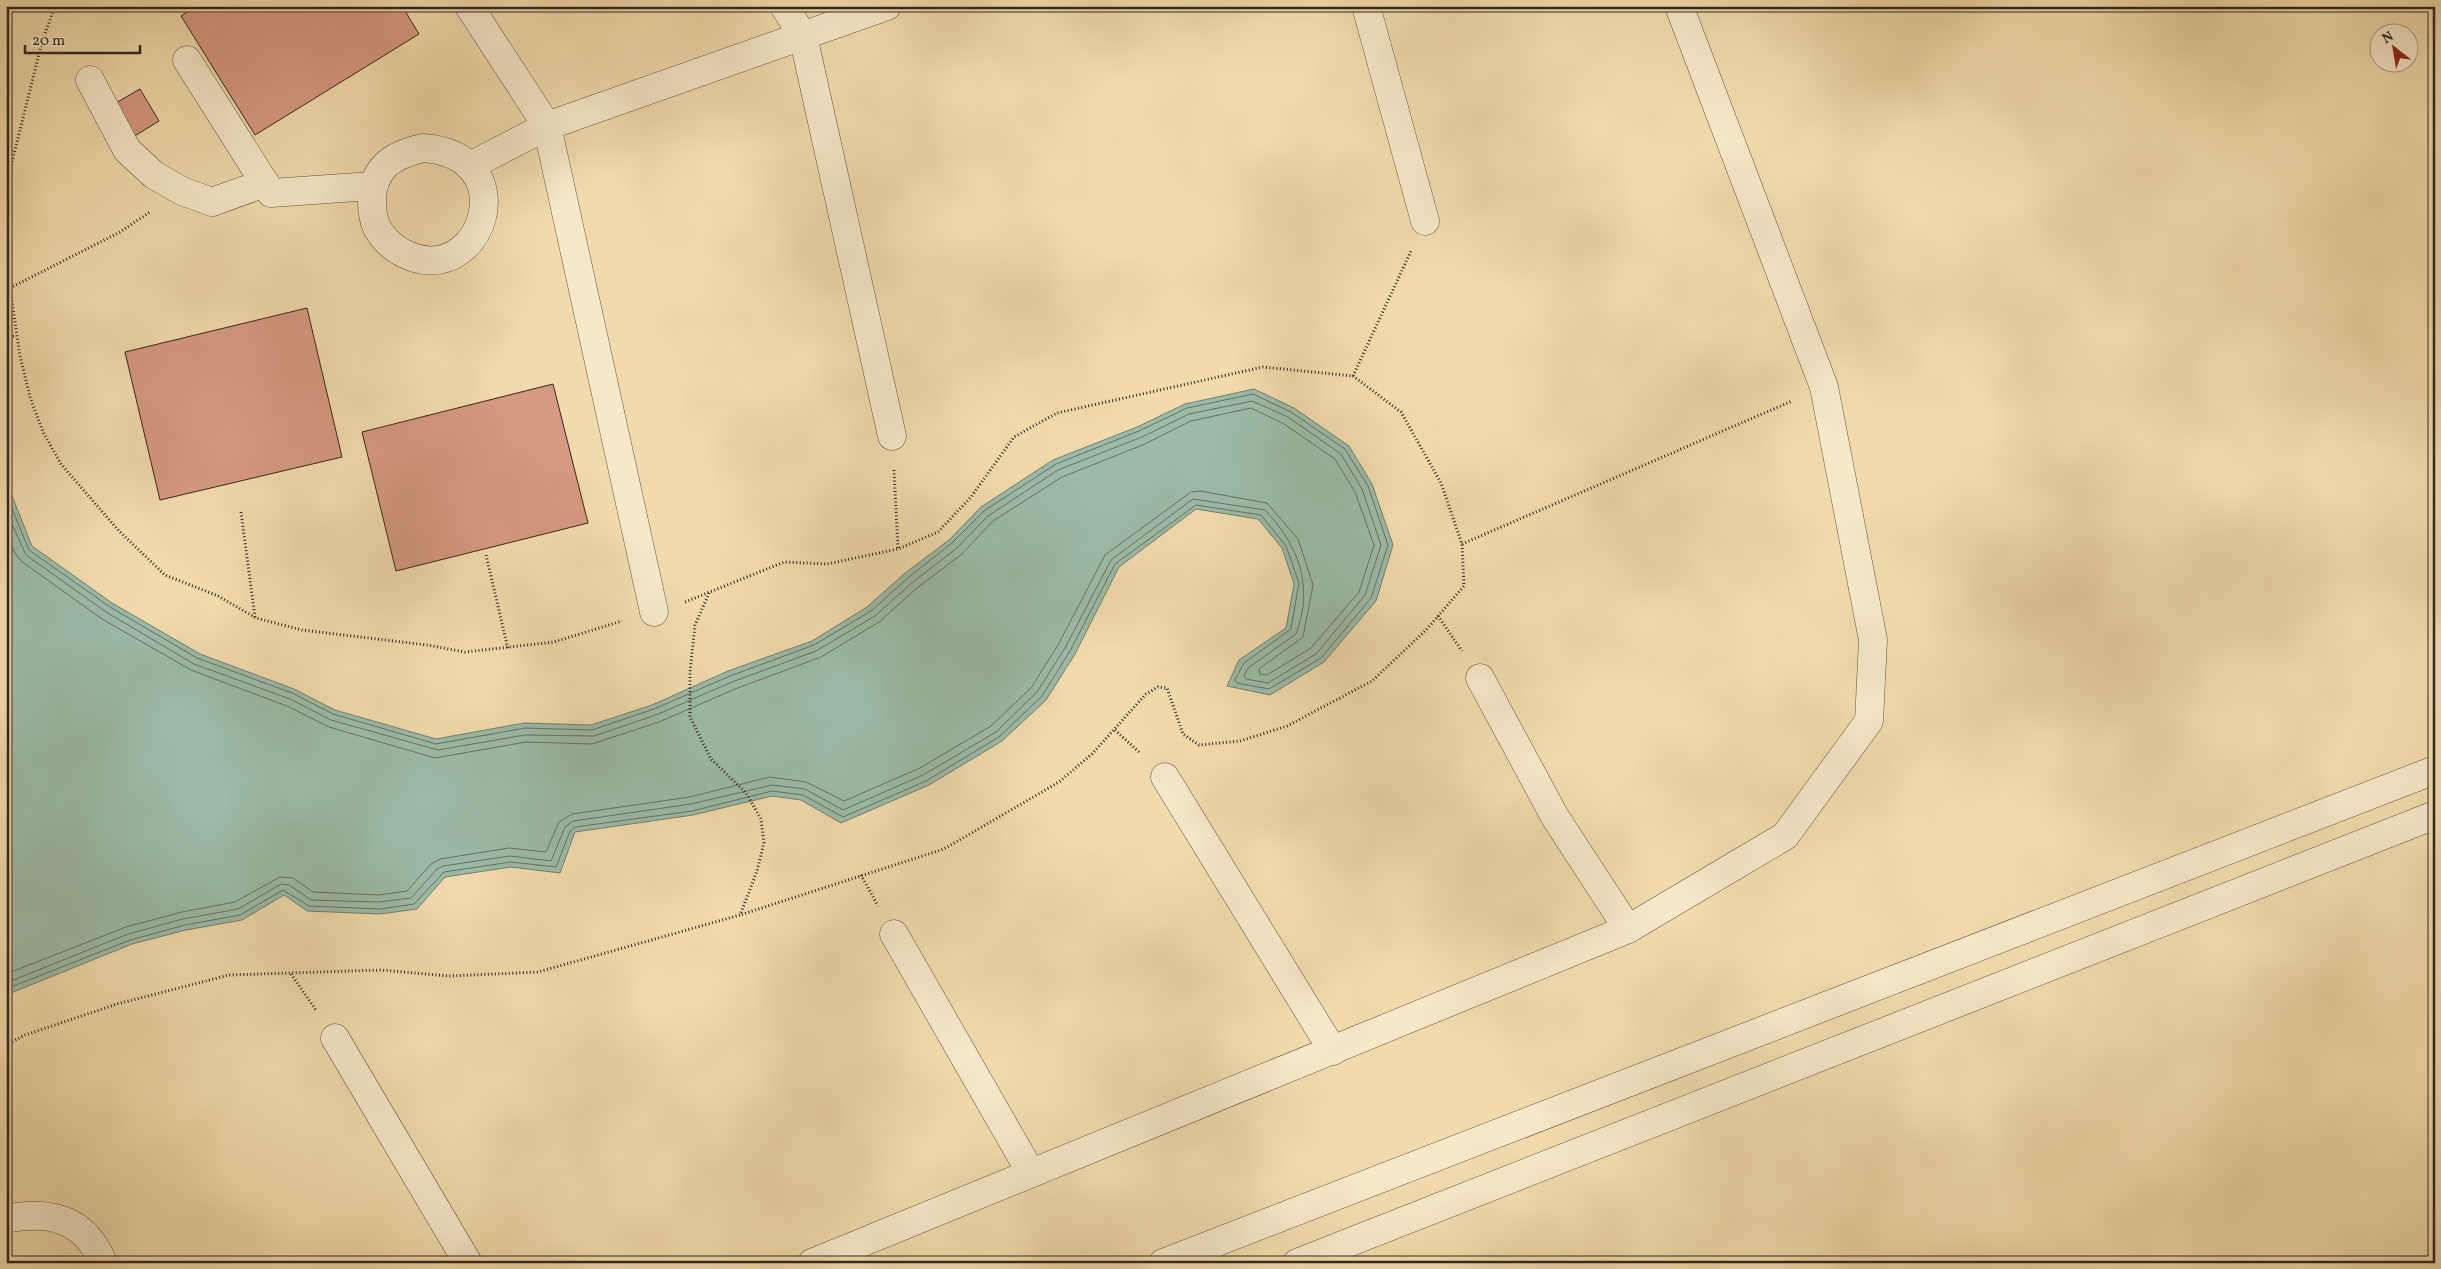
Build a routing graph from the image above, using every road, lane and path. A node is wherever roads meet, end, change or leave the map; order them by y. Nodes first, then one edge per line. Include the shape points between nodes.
1 (55, 6) edge
2 (470, 6) edge
3 (784, 6) edge
4 (887, 6) edge
5 (1366, 6) edge
6 (1679, 6) edge
7 (803, 36) junction
8 (187, 60) dead end
9 (90, 80) dead end
10 (547, 126) junction
11 (470, 166) junction
12 (264, 183) junction
13 (372, 186) junction
14 (182, 192) junction
15 (1425, 221) joint
16 (10, 288) junction
17 (16, 336) junction
18 (6, 337) edge
19 (1354, 376) junction
20 (1824, 387) junction
21 (892, 436) joint
22 (241, 512) dead end
23 (1462, 544) junction
24 (898, 549) junction
25 (486, 555) dead end
26 (710, 591) junction
27 (654, 612) junction
28 (1438, 616) junction
29 (256, 618) junction
30 (508, 649) junction
31 (1480, 678) joint
32 (2435, 770) edge
33 (1166, 777) dead end
34 (2435, 815) edge
35 (740, 915) junction
36 (1628, 930) junction
37 (894, 934) dead end
38 (290, 973) junction
39 (335, 1038) joint
40 (6, 1045) edge
41 (1333, 1051) junction
42 (1031, 1173) junction
43 (6, 1219) edge
44 (103, 1263) edge
45 (468, 1263) edge
46 (812, 1263) edge
47 (1163, 1263) edge
48 (1297, 1263) edge

1 - 16 path via 42,42 12,162 7,223
2 - 10 street
3 - 7 street
4 - 7 street
5 - 15 street
6 - 20 street
7 - 10 street
7 - 21 street
8 - 12 street
9 - 14 street via 127,150 154,175
10 - 11 street
10 - 27 street
11 - 13 street via 457,155 441,149 423,148 407,152 383,166
11 - 13 street via 480,181 485,200 483,219 469,241 442,259 422,260 403,254 388,243 376,227
12 - 13 street via 271,193
12 - 14 street via 212,202
14 - 16 path via 120,232
15 - 19 path
16 - 17 path
17 - 18 path
17 - 29 path via 30,397 43,432 78,486 165,575 218,596
19 - 23 path via 1401,412 1441,483
19 - 24 path via 1263,367 1057,413 1014,437 971,497 938,532
20 - 23 path
20 - 36 street via 1873,640 1869,721 1785,836
21 - 24 path
22 - 29 path
23 - 28 path via 1464,586
24 - 26 path via 827,564 784,562
25 - 30 path
26 - 27 path
26 - 35 path via 695,625 690,717 711,759 746,793 761,819 764,843
27 - 30 path via 554,642
28 - 31 path
28 - 35 path via 1372,681 1287,726 1240,741 1199,745 1183,734 1167,688 1158,687 1146,694 1092,754 1059,782 944,849
29 - 30 path via 302,630 466,652
31 - 36 street via 1555,817
32 - 47 street
33 - 41 street
34 - 48 street
35 - 38 path via 538,972 449,976 381,970
36 - 41 street
37 - 42 street
38 - 39 path
38 - 40 path via 229,975 167,990 25,1035
39 - 45 street
41 - 42 street
42 - 46 street
43 - 44 street via 31,1214 57,1217 79,1229 96,1248

